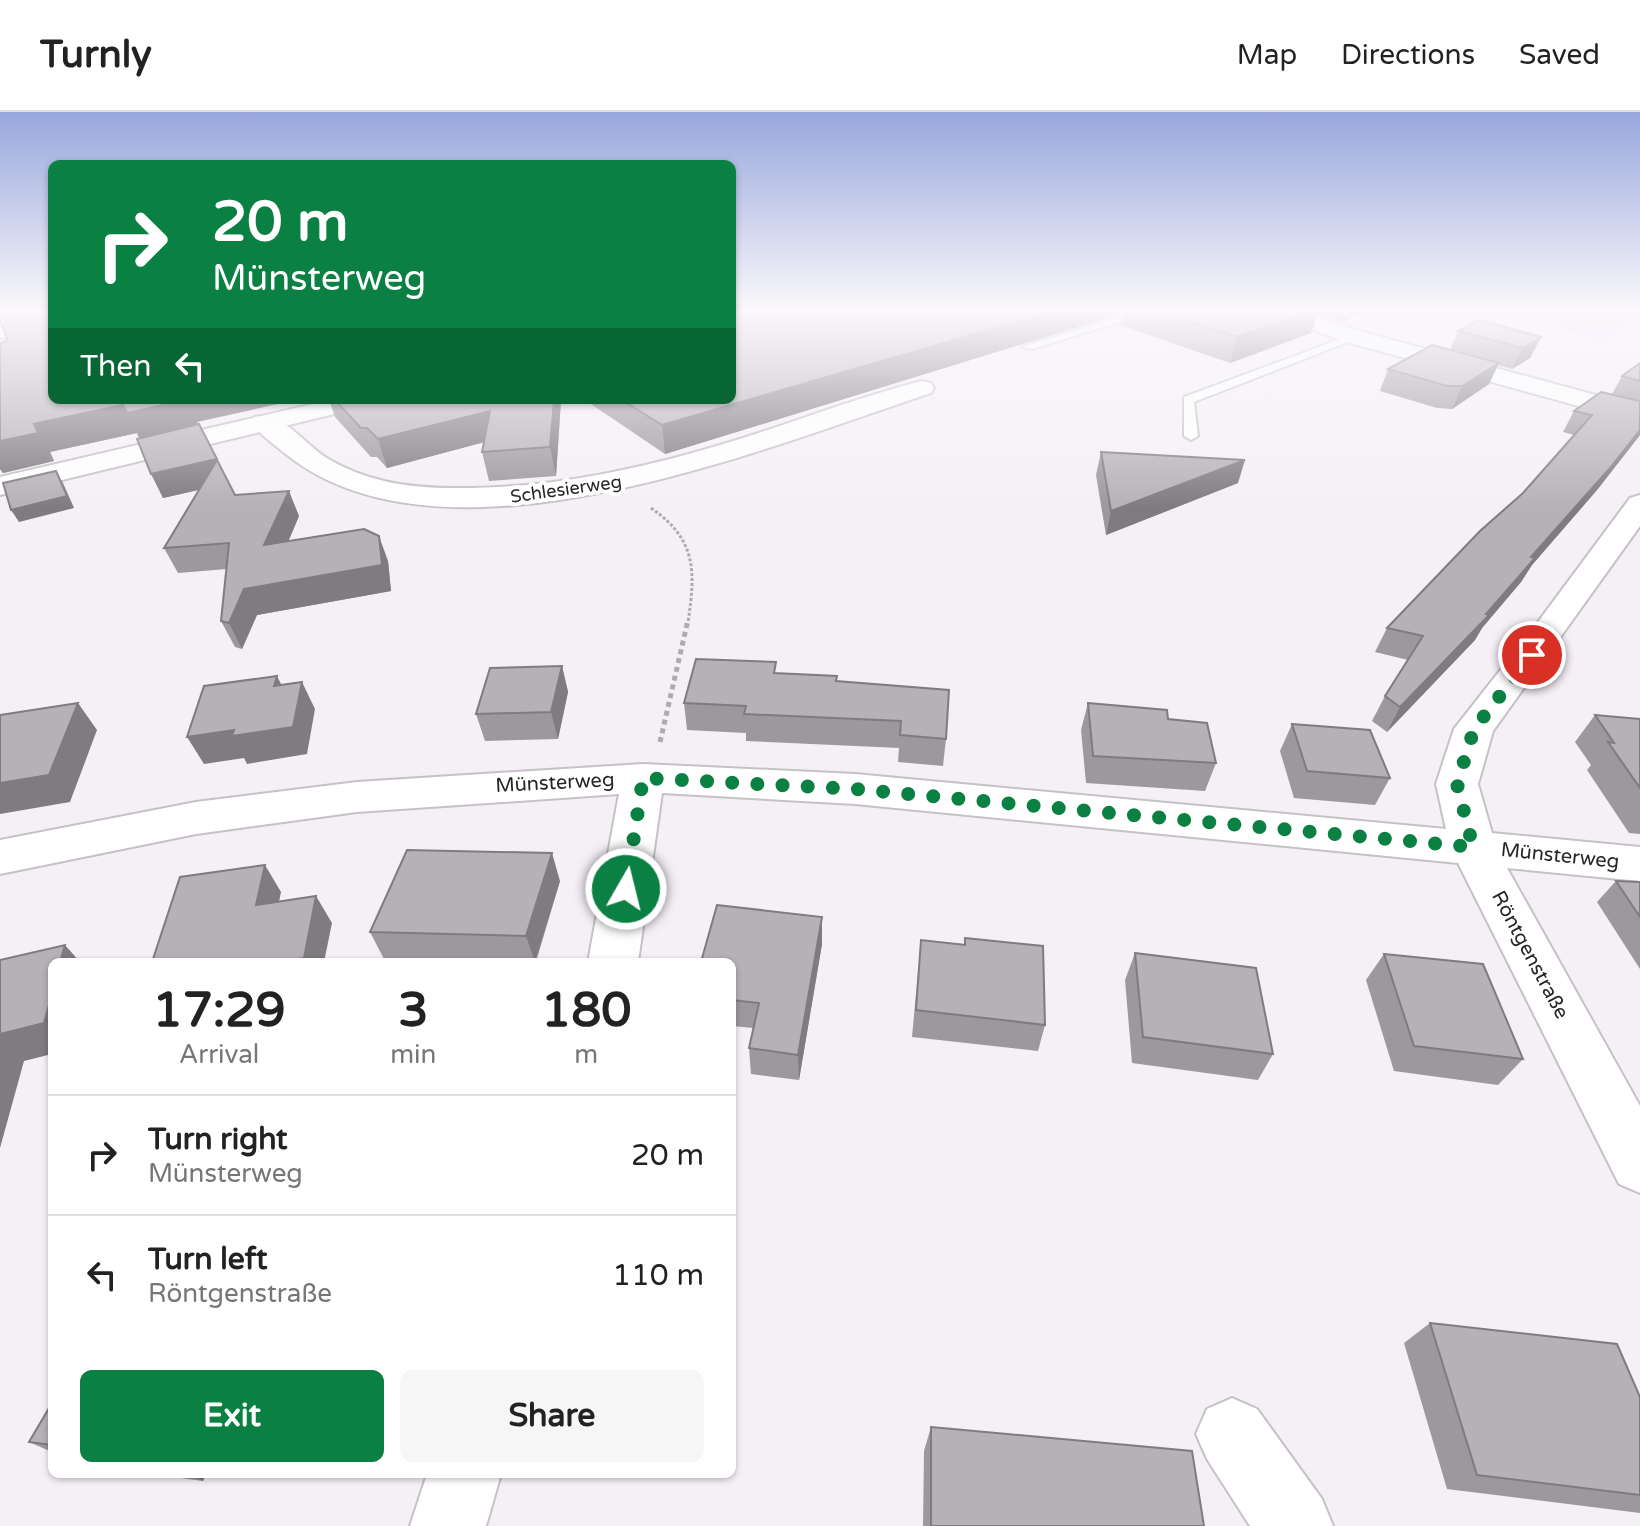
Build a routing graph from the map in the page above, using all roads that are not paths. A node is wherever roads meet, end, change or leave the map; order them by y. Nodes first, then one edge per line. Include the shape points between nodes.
1 (1252, 376) edge
2 (1497, 376) edge
3 (922, 388) dead end
4 (344, 404) edge
5 (1640, 415) edge
6 (264, 422) junction
7 (1191, 436) dead end
8 (0, 486) edge
9 (1640, 504) edge
10 (643, 778) junction
11 (1473, 847) junction
12 (0, 857) edge
13 (1640, 864) edge
14 (614, 958) edge
15 (1640, 1164) edge
16 (1232, 1434) dead end
17 (463, 1478) edge
18 (448, 1526) edge
19 (1295, 1526) edge

1 - 7 lane via 1188,400
2 - 5 street
3 - 6 street, Schlesierweg via 618,484 489,498 390,492 350,481 312,463
4 - 6 street
6 - 8 street
9 - 11 street, Röntgenstraße via 1474,729 1457,784
10 - 11 street, Münsterweg via 855,789
10 - 12 street, Münsterweg via 357,797 196,818
10 - 14 street
11 - 13 street, Münsterweg
11 - 15 street, Röntgenstraße
16 - 19 street
17 - 18 street

